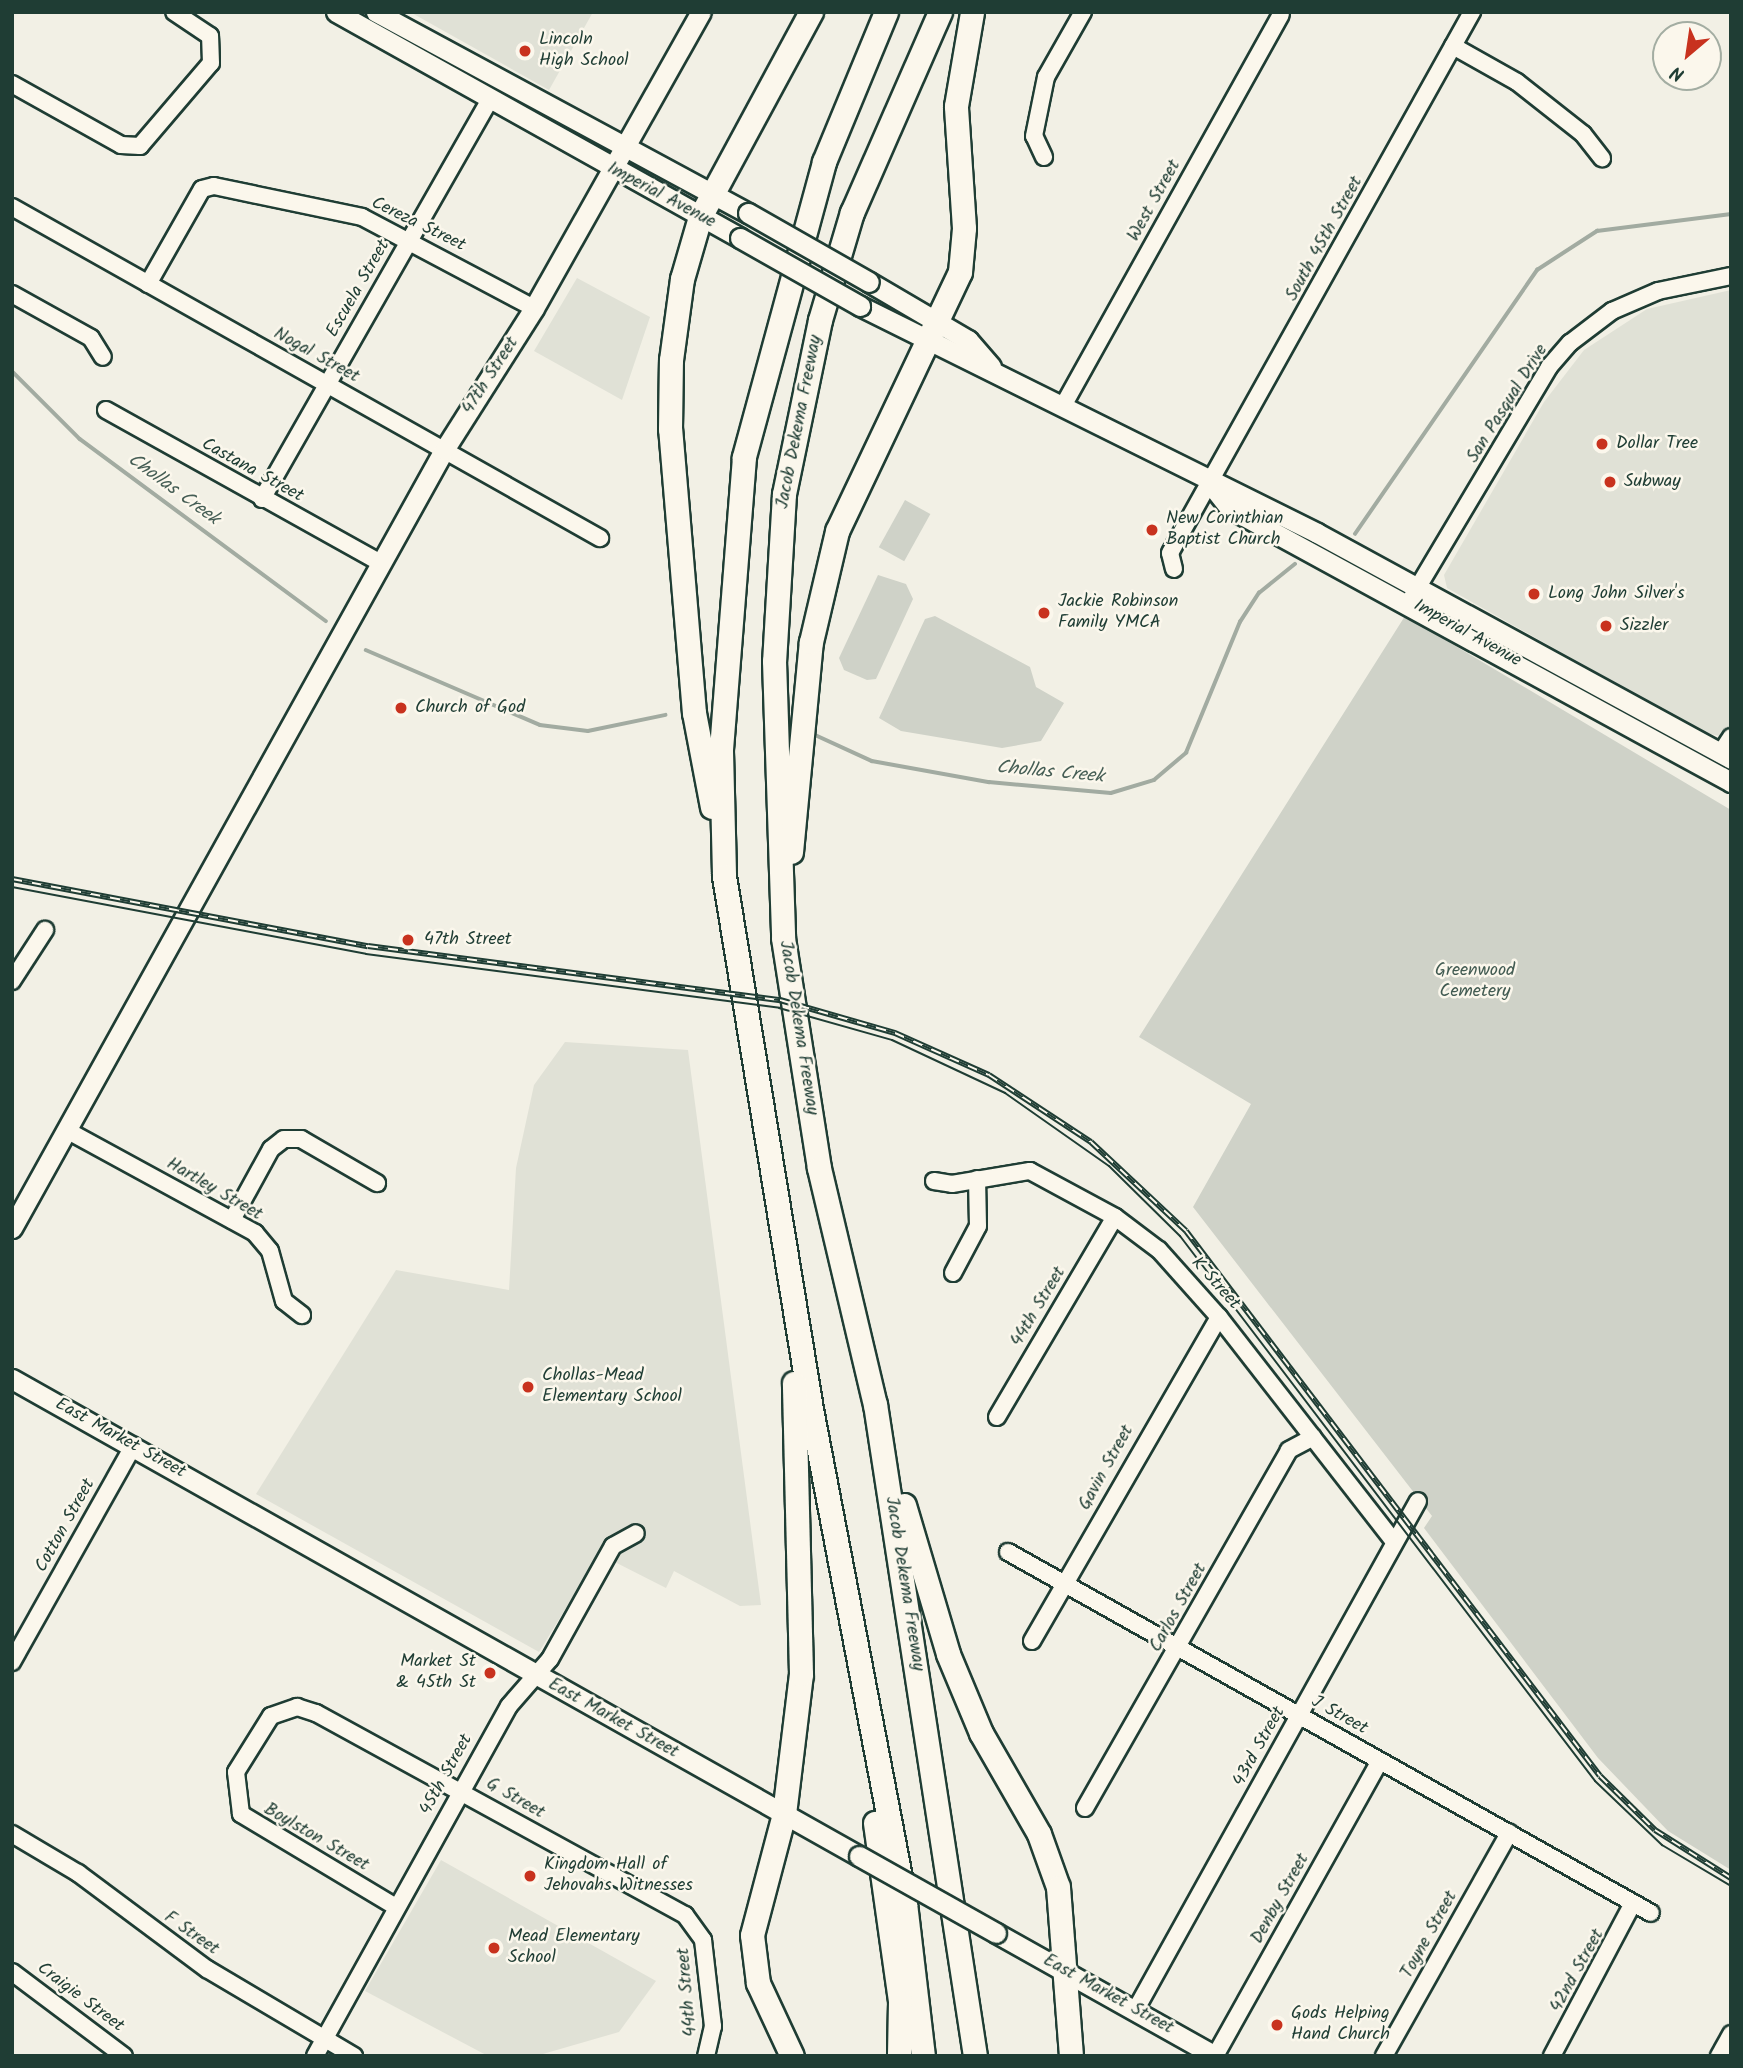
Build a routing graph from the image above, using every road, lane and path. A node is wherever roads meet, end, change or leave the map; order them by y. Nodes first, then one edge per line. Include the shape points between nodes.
1 (174, 12) edge
2 (335, 12) edge
3 (376, 12) edge
4 (701, 12) edge
5 (811, 12) edge
6 (886, 12) edge
7 (940, 12) edge
8 (972, 12) edge
9 (1472, 12) edge
10 (1077, 14) edge
11 (1281, 15) dead end
12 (1453, 46) junction
13 (12, 83) edge
14 (490, 99) junction
15 (625, 149) junction
16 (1044, 157) dead end
17 (1602, 158) dead end
18 (612, 170) junction
19 (714, 195) junction
20 (12, 207) edge
21 (700, 217) junction
22 (411, 238) junction
23 (1731, 276) edge
24 (148, 284) junction
25 (12, 294) edge
26 (534, 308) junction
27 (933, 332) junction
28 (103, 357) dead end
29 (327, 384) junction
30 (1063, 406) junction
31 (106, 410) dead end
32 (444, 450) junction
33 (1209, 482) junction
34 (262, 499) junction
35 (600, 538) dead end
36 (381, 563) junction
37 (1174, 569) dead end
38 (1414, 594) junction
39 (1727, 750) edge
40 (1731, 782) edge
41 (724, 876) junction
42 (45, 930) dead end
43 (783, 939) junction
44 (12, 981) edge
45 (70, 1132) junction
46 (977, 1179) junction
47 (934, 1181) dead end
48 (377, 1183) dead end
49 (1115, 1217) junction
50 (232, 1220) junction
51 (12, 1228) edge
52 (788, 1259) junction
53 (953, 1273) dead end
54 (302, 1315) dead end
55 (1219, 1317) junction
56 (12, 1379) edge
57 (875, 1404) junction
58 (997, 1417) dead end
59 (1313, 1437) junction
60 (133, 1446) junction
61 (1418, 1501) dead end
62 (636, 1533) dead end
63 (1394, 1542) junction
64 (1008, 1552) dead end
65 (1064, 1584) junction
66 (856, 1625) junction
67 (1032, 1641) dead end
68 (1179, 1648) junction
69 (12, 1661) edge
70 (536, 1675) junction
71 (1299, 1716) junction
72 (248, 1751) joint
73 (1380, 1761) junction
74 (461, 1790) junction
75 (1085, 1808) dead end
76 (784, 1814) junction
77 (1509, 1833) junction
78 (12, 1834) edge
79 (1633, 1903) junction
80 (396, 1907) junction
81 (1651, 1913) dead end
82 (696, 1925) joint
83 (12, 1972) edge
84 (1068, 1972) junction
85 (1135, 2011) junction
86 (1731, 2034) edge
87 (324, 2039) junction
88 (124, 2056) edge
89 (315, 2056) edge
90 (354, 2056) edge
91 (706, 2056) edge
92 (792, 2056) edge
93 (899, 2056) edge
94 (923, 2056) edge
95 (976, 2056) edge
96 (1071, 2056) edge
97 (1215, 2056) edge
98 (1384, 2056) edge
99 (1552, 2056) edge
100 (1718, 2056) edge

1 - 13 street via 200,26 214,48 211,63 140,146 121,145
2 - 14 main road, Imperial Avenue
3 - 15 main road, Imperial Avenue
4 - 15 main road, 47th Street
5 - 19 highway
6 - 41 highway via 824,162 744,457 721,751
7 - 43 highway, Jacob Dekema Freeway via 852,212 820,320 784,494 774,661
8 - 27 highway via 956,106 964,228 960,272
9 - 12 street, South 45th Street
10 - 16 street via 1046,77 1034,136
11 - 30 street, West Street
12 - 17 street via 1517,82 1583,134
12 - 33 street, South 45th Street
14 - 18 main road, Imperial Avenue
14 - 22 street, Escuela Street
15 - 18 main road, 47th Street
15 - 19 main road, Imperial Avenue
18 - 21 main road, Imperial Avenue
18 - 26 main road, 47th Street
19 - 21 highway
19 - 27 main road, Imperial Avenue, bridge via 869,282
20 - 24 street, Nogal Street
21 - 27 main road, Imperial Avenue, bridge via 860,306
21 - 41 highway via 678,306 670,429 694,713
22 - 24 street, Cereza Street via 362,217 214,186 198,196
22 - 26 street, Cereza Street
22 - 29 street, Escuela Street
23 - 38 street, San Pasqual Drive via 1623,306 1570,343 1549,367
24 - 29 street, Nogal Street
25 - 28 street via 91,338
26 - 32 main road, 47th Street
27 - 30 main road, Imperial Avenue
27 - 43 highway via 871,452 826,572 811,642
29 - 32 street, Nogal Street
29 - 34 street, Escuela Street
30 - 33 main road, Imperial Avenue
31 - 34 street, Castana Street
32 - 35 street, Nogal Street
32 - 36 main road, 47th Street
33 - 37 street, South 45th Street via 1170,553
33 - 38 main road, Imperial Avenue
34 - 36 street, Castana Street
36 - 45 main road, 47th Street
38 - 39 main road, Imperial Avenue
38 - 40 main road, Imperial Avenue
41 - 52 highway
42 - 44 street
43 - 57 highway, Jacob Dekema Freeway via 819,1168
45 - 50 street, Hartley Street
45 - 51 main road, 47th Street
46 - 47 street, K Street
46 - 49 street, K Street via 1030,1171
46 - 53 street via 978,1226
48 - 50 street via 301,1139 284,1139 271,1149
49 - 55 street, K Street via 1159,1250
49 - 58 street, 44th Street
50 - 54 street, Hartley Street via 270,1251 284,1301
52 - 66 highway
52 - 76 highway via 802,1580 801,1674
55 - 59 street, K Street
55 - 65 street, Gavin Street
56 - 60 main road, East Market Street
57 - 84 highway via 948,1654 981,1733 1039,1834 1058,1887
57 - 95 highway, Jacob Dekema Freeway
59 - 63 street, K Street
59 - 68 street, Carlos Street via 1289,1450
60 - 69 street, Cotton Street
60 - 70 main road, East Market Street
61 - 63 street, 43rd Street
62 - 70 street, 45th Street via 613,1546
63 - 71 street, 43rd Street
64 - 65 street, J Street
65 - 67 street, Gavin Street
65 - 68 street, J Street
66 - 93 highway via 870,1787 900,2002
66 - 94 highway via 914,1958
68 - 71 street, J Street
68 - 75 street, Carlos Street
70 - 74 street, 45th Street via 509,1706
70 - 76 main road, East Market Street
71 - 73 street, J Street
71 - 85 street, 43rd Street
72 - 74 street, G Street via 271,1716 297,1707
72 - 80 street, Boylston Street via 234,1787 241,1814
73 - 77 street, J Street
73 - 97 street, Denby Street
74 - 80 street, 45th Street
74 - 82 street, G Street
76 - 84 main road, East Market Street, bridge
76 - 92 highway via 752,1935 758,1983
77 - 79 street, J Street
77 - 98 street, Toyne Street
78 - 87 street, F Street via 78,1873 207,1969
79 - 81 street, J Street
79 - 99 street, 42nd Street
80 - 87 street, 45th Street
82 - 91 street, 44th Street via 713,2026
83 - 88 street, Craigie Street
84 - 85 main road, East Market Street
84 - 96 highway
85 - 97 main road, East Market Street
86 - 100 street
87 - 89 street, 45th Street
87 - 90 street, F Street

